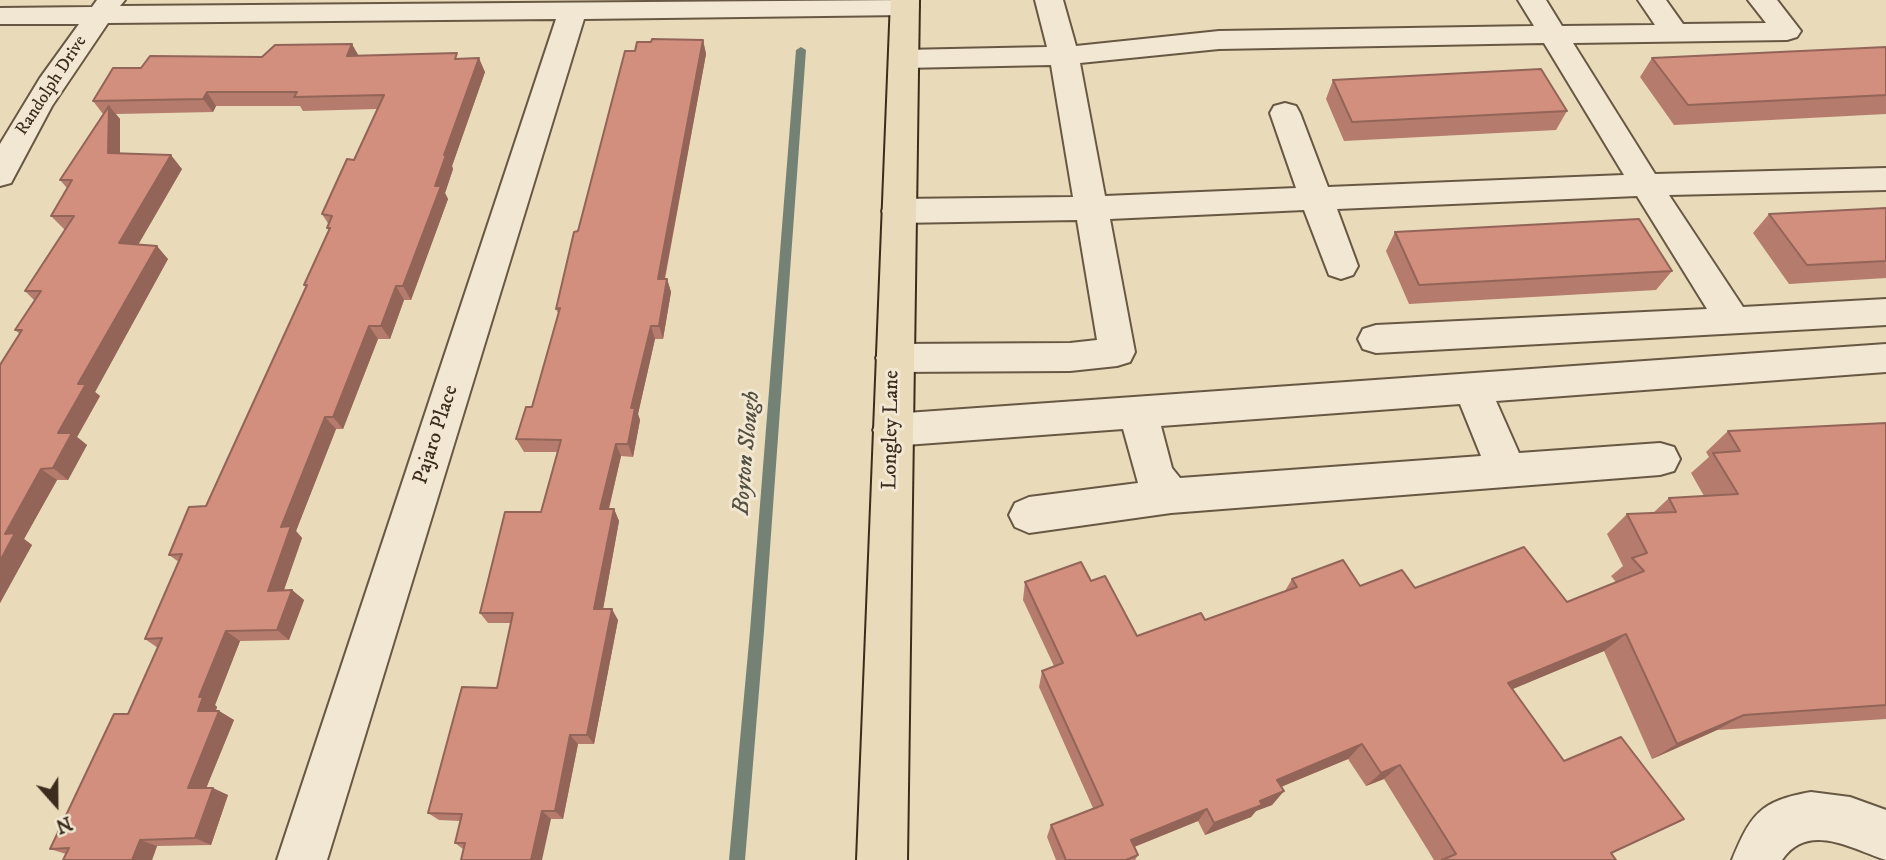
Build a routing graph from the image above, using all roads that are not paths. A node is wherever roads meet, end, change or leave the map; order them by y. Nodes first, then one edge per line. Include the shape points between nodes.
1 (1049, 0) edge
2 (1532, 0) edge
3 (1652, 0) edge
4 (1762, 0) edge
5 (905, 3) edge
6 (105, 8) edge
7 (572, 11) junction
8 (0, 16) edge
9 (1675, 33) junction
10 (1553, 34) junction
11 (1064, 56) junction
12 (903, 59) junction
13 (1285, 113) dead end
14 (0, 175) edge
15 (1886, 179) edge
16 (1646, 185) junction
17 (1318, 199) junction
18 (1091, 208) junction
19 (898, 211) junction
20 (1341, 266) dead end
21 (1886, 312) edge
22 (1733, 321) junction
23 (1376, 338) dead end
24 (894, 358) junction
25 (1886, 358) edge
26 (1472, 388) junction
27 (1138, 412) junction
28 (892, 430) junction
29 (1660, 458) dead end
30 (1507, 471) junction
31 (1171, 496) junction
32 (1030, 514) dead end
33 (1886, 836) edge
34 (302, 860) edge
35 (882, 860) edge
36 (1757, 860) edge

1 - 11 street
2 - 10 street
3 - 9 street
4 - 9 street via 1787,31
5 - 7 street
5 - 12 main road, Longley Lane
6 - 7 street
6 - 8 street
6 - 14 street, Randolph Drive via 51,80
7 - 34 street, Pajaro Place
9 - 10 street
10 - 11 street via 1219,40
10 - 16 street
11 - 12 street
11 - 18 street
12 - 19 main road, Longley Lane
13 - 17 street
15 - 16 street
16 - 17 street
16 - 22 street
17 - 18 street
17 - 20 street
18 - 19 street
18 - 24 street via 1117,352 1070,357
19 - 24 main road, Longley Lane
21 - 22 street
22 - 23 street
24 - 28 main road, Longley Lane
25 - 26 street
26 - 27 street
26 - 30 street
27 - 28 street
27 - 31 street via 1154,475
28 - 35 main road, Longley Lane
29 - 30 street
30 - 31 street
31 - 32 street
33 - 36 street via 1839,817 1806,815 1780,824 1761,844

